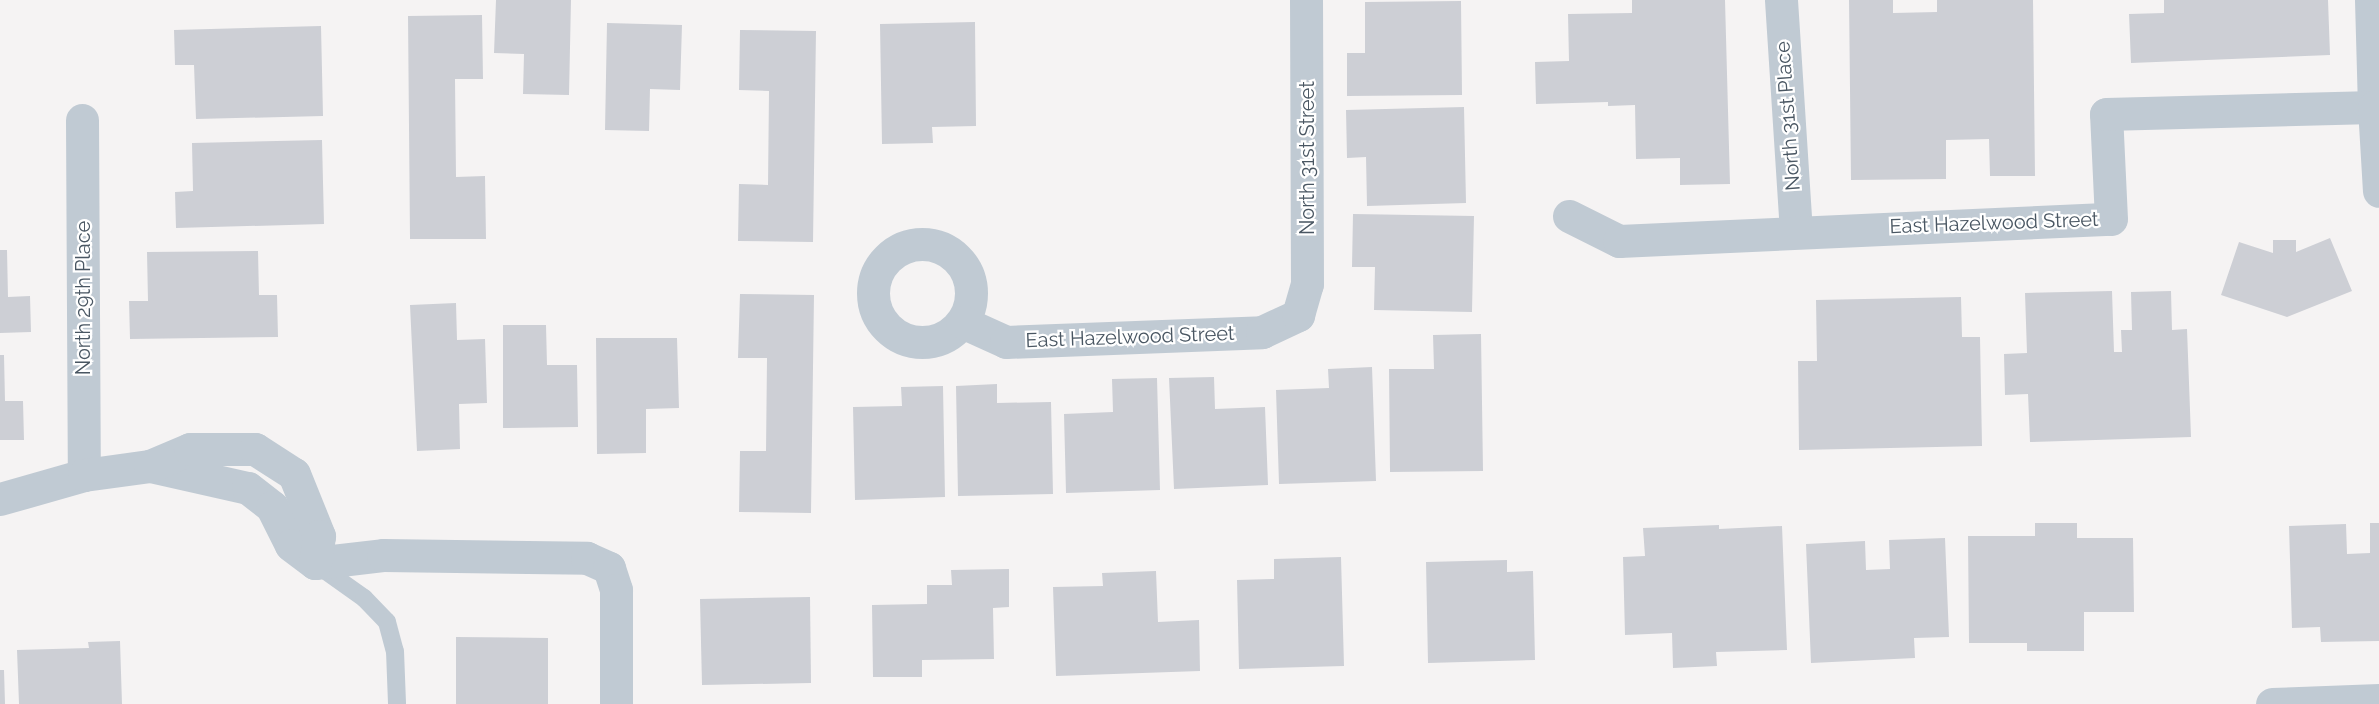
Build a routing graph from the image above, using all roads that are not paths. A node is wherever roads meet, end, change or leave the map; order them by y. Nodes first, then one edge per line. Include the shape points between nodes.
1 (1306, 0) edge
2 (1780, 0) edge
3 (2371, 0) edge
4 (2374, 107) junction
5 (82, 120) dead end
6 (2379, 191) edge
7 (1569, 216) dead end
8 (1796, 232) junction
9 (1298, 315) joint
10 (962, 322) dead end
11 (84, 475) junction
12 (0, 499) edge
13 (315, 563) junction
14 (2379, 700) edge
15 (397, 704) edge
16 (616, 704) edge
17 (2272, 704) edge

1 - 9 street, North 31st Street via 1308,284
2 - 8 street, North 31st Place
3 - 4 street
4 - 6 street
4 - 8 street, East Hazelwood Street via 2106,114 2111,219
5 - 11 street, North 29th Place
7 - 8 street, East Hazelwood Street via 1619,241
9 - 10 street, East Hazelwood Street via 1262,332 1006,342
11 - 12 street
11 - 13 street via 150,466 248,488 272,507 291,545
13 - 15 lane via 364,597 387,622 395,651
13 - 16 street via 383,555 587,558 609,568 616,590
14 - 17 street

